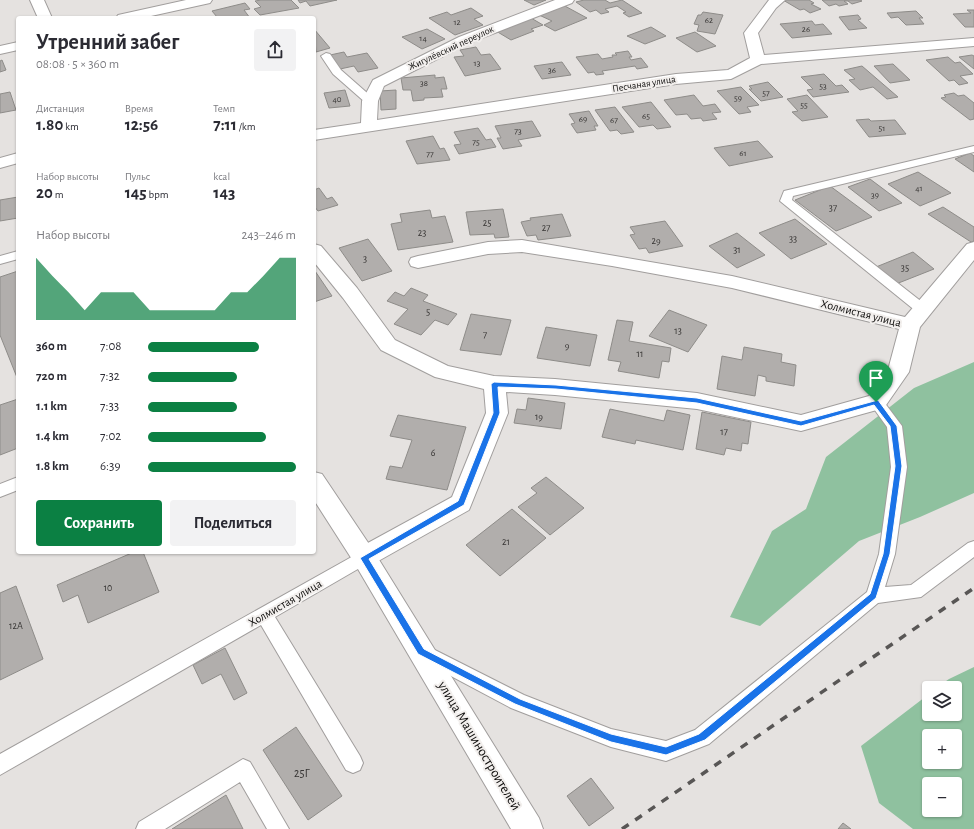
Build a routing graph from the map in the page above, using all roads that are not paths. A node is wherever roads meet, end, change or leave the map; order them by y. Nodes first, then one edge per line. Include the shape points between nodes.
1 (37, 0) edge
2 (205, 0) edge
3 (567, 0) edge
4 (778, 0) edge
5 (43, 16) edge
6 (132, 16) edge
7 (974, 42) edge
8 (16, 46) edge
9 (0, 50) edge
10 (326, 56) dead end
11 (758, 60) junction
12 (370, 101) junction
13 (369, 127) junction
14 (316, 135) edge
15 (974, 149) edge
16 (16, 159) edge
17 (0, 163) edge
18 (974, 248) edge
19 (316, 252) edge
20 (16, 256) edge
21 (0, 260) edge
22 (418, 262) dead end
23 (916, 317) junction
24 (494, 384) junction
25 (876, 402) junction
26 (16, 484) edge
27 (316, 484) edge
28 (0, 491) edge
29 (974, 548) edge
30 (364, 558) junction
31 (874, 596) junction
32 (264, 615) junction
33 (421, 651) junction
34 (352, 763) dead end
35 (0, 765) edge
36 (146, 829) edge
37 (279, 829) edge
38 (528, 829) edge

1 - 5 street
2 - 6 street
3 - 12 street, Жигулёвский переулок via 464,40 378,83
4 - 11 street via 771,4 751,33
7 - 11 street, Песчаная улица
8 - 9 street
10 - 12 lane via 337,72
11 - 13 street, Песчаная улица via 731,74 676,79
12 - 13 street, Жигулёвский переулок
13 - 14 street, Песчаная улица
15 - 23 lane via 788,194 786,201
16 - 17 street
18 - 23 street
19 - 24 street via 388,345 442,372
20 - 21 lane
22 - 23 street, Холмистая улица via 488,248 522,246 612,260
23 - 25 street, Холмистая улица via 898,372
24 - 25 street via 556,387 697,401 801,423
24 - 30 street, Холмистая улица via 497,413 461,503
25 - 31 lane via 894,426 899,466 887,554
26 - 28 lane
27 - 30 street, улица Машиностроителей
29 - 31 lane via 915,592
30 - 32 lane, Холмистая улица
30 - 33 street, улица Машиностроителей
31 - 33 lane via 702,737 666,751 611,738 518,702
32 - 34 lane
32 - 35 lane, Холмистая улица
33 - 38 street, улица Машиностроителей
36 - 37 lane via 243,769

